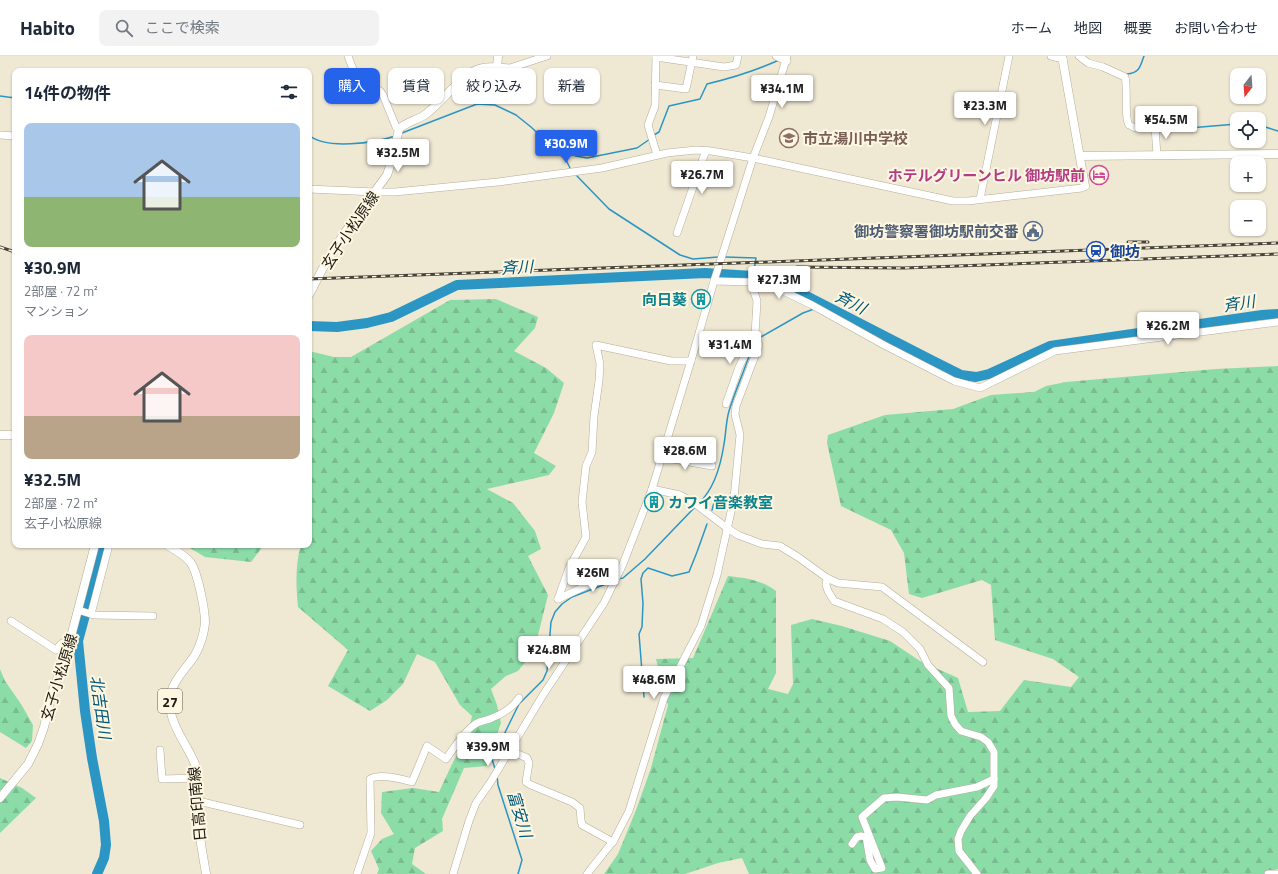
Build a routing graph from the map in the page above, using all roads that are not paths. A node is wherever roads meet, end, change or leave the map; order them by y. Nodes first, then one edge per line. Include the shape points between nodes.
1 (348, 56) edge
2 (498, 56) edge
3 (547, 56) edge
4 (656, 56) edge
5 (738, 56) edge
6 (776, 56) edge
7 (1009, 56) edge
8 (1051, 56) edge
9 (1079, 56) edge
10 (1062, 58) edge
11 (692, 59) edge
12 (787, 59) edge
13 (497, 67) junction
14 (655, 85) junction
15 (1188, 126) dead end
16 (1155, 127) junction
17 (399, 129) junction
18 (0, 135) edge
19 (12, 136) edge
20 (706, 150) junction
21 (1278, 154) edge
22 (657, 155) junction
23 (1157, 155) junction
24 (1080, 156) junction
25 (753, 158) junction
26 (1085, 186) joint
27 (312, 189) edge
28 (375, 192) junction
29 (980, 199) junction
30 (677, 233) dead end
31 (714, 281) junction
32 (751, 282) junction
33 (312, 289) edge
34 (1278, 322) edge
35 (755, 335) junction
36 (691, 361) junction
37 (726, 404) dead end
38 (0, 434) edge
39 (12, 435) edge
40 (662, 457) junction
41 (712, 466) dead end
42 (652, 489) junction
43 (727, 528) junction
44 (94, 548) edge
45 (108, 548) edge
46 (172, 548) edge
47 (621, 568) junction
48 (827, 578) junction
49 (78, 610) junction
50 (91, 614) junction
51 (153, 616) dead end
52 (11, 621) dead end
53 (71, 638) junction
54 (983, 662) dead end
55 (519, 698) dead end
56 (160, 750) dead end
57 (509, 750) junction
58 (197, 778) junction
59 (994, 779) junction
60 (0, 798) edge
61 (198, 801) junction
62 (300, 826) dead end
63 (613, 842) junction
64 (852, 844) dead end
65 (206, 874) edge
66 (357, 874) edge
67 (453, 874) edge
68 (587, 874) edge
69 (977, 874) edge
70 (1268, 874) edge
71 (1278, 874) edge

1 - 17 street via 356,77 380,90
2 - 13 main road
3 - 13 street via 510,68
4 - 11 street
4 - 14 street
5 - 11 street via 736,65 724,67
6 - 12 street
7 - 29 street
8 - 10 street
9 - 16 street via 1088,63 1125,77 1127,120 1135,128
10 - 24 main road
11 - 14 street via 686,89
12 - 25 street
13 - 17 main road via 476,70 439,104
14 - 22 street via 655,106 648,125
15 - 16 street
16 - 23 street
17 - 28 main road, 玄子小松原線 via 392,160
18 - 19 street
20 - 22 street
20 - 25 street
20 - 30 street
21 - 23 main road
22 - 28 street via 602,168 550,176
23 - 24 main road
24 - 26 main road
25 - 29 street via 934,198 953,201
25 - 31 street
26 - 29 street
27 - 28 street
28 - 33 main road, 玄子小松原線 via 343,236
31 - 32 street
31 - 36 street
32 - 34 street via 777,288 954,381 980,388 1055,351
32 - 35 street via 758,301
35 - 37 street
35 - 43 street via 759,345 736,406 735,414 740,435 734,498
36 - 40 street
36 - 47 street via 671,361 596,346 600,364 599,381 592,452 586,466 582,502 586,537 569,568 558,599
38 - 39 main road
40 - 41 street
40 - 42 street
42 - 43 street via 680,495
42 - 47 street
43 - 48 street via 762,544 780,546
43 - 63 street via 717,574 701,626 664,698 629,811
44 - 49 main road, 玄子小松原線
45 - 50 street
46 - 58 main road, 日高印南線 / 27 via 183,555 195,573 205,623 201,640 175,683 170,700 174,722 189,749
47 - 57 street via 604,603
48 - 54 street via 838,583 882,587
48 - 59 street via 826,585 834,600 883,619 903,632 920,650 928,665 950,688 951,716 955,724 961,731 988,742 994,752
49 - 50 street
49 - 53 main road, 玄子小松原線
50 - 51 street
52 - 53 street via 56,650
53 - 60 main road, 玄子小松原線 via 33,756
55 - 66 street via 505,711 475,724 446,759 427,746 412,782 396,777 370,779 371,834
56 - 58 street via 162,779
57 - 63 street via 527,758 529,763 526,782 572,802 580,808 582,825
57 - 67 street via 476,803
58 - 61 main road, 日高印南線 / 27
59 - 64 street via 977,787 936,795 927,800 884,798 862,817 882,868 875,869 870,860 866,837 857,837
59 - 69 street via 994,786 970,816 958,839 959,851
61 - 62 street
61 - 65 main road, 日高印南線 / 27
63 - 68 street
70 - 71 street

